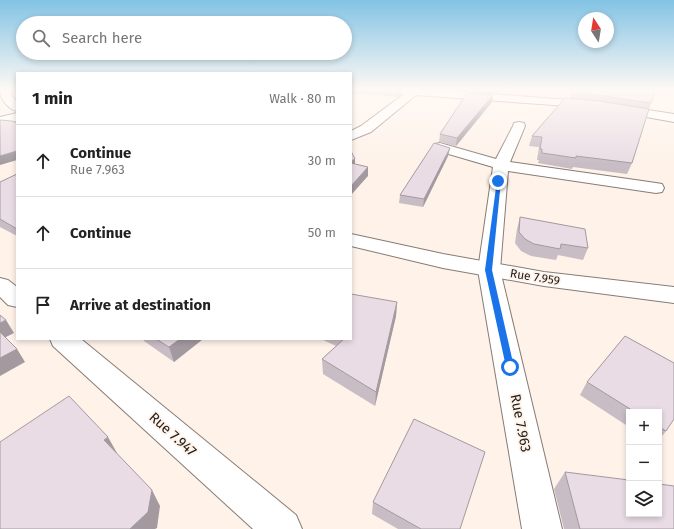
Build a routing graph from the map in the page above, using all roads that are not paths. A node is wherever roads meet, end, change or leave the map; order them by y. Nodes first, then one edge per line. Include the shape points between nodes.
1 (385, 115) edge
2 (657, 115) edge
3 (16, 117) edge
4 (674, 118) edge
5 (0, 121) edge
6 (519, 126) dead end
7 (352, 136) edge
8 (440, 147) edge
9 (501, 165) junction
10 (656, 188) dead end
11 (352, 240) edge
12 (488, 270) junction
13 (0, 285) edge
14 (674, 295) edge
15 (16, 298) edge
16 (64, 340) edge
17 (276, 528) edge
18 (542, 529) edge

1 - 7 street
2 - 4 street
3 - 5 street
6 - 9 street, Rue 7.963
8 - 9 street
9 - 10 street
9 - 12 street, Rue 7.963
11 - 12 street, Rue 7.959
12 - 14 street, Rue 7.959 via 544,280
12 - 18 street, Rue 7.963
13 - 15 street
16 - 17 street, Rue 7.947

